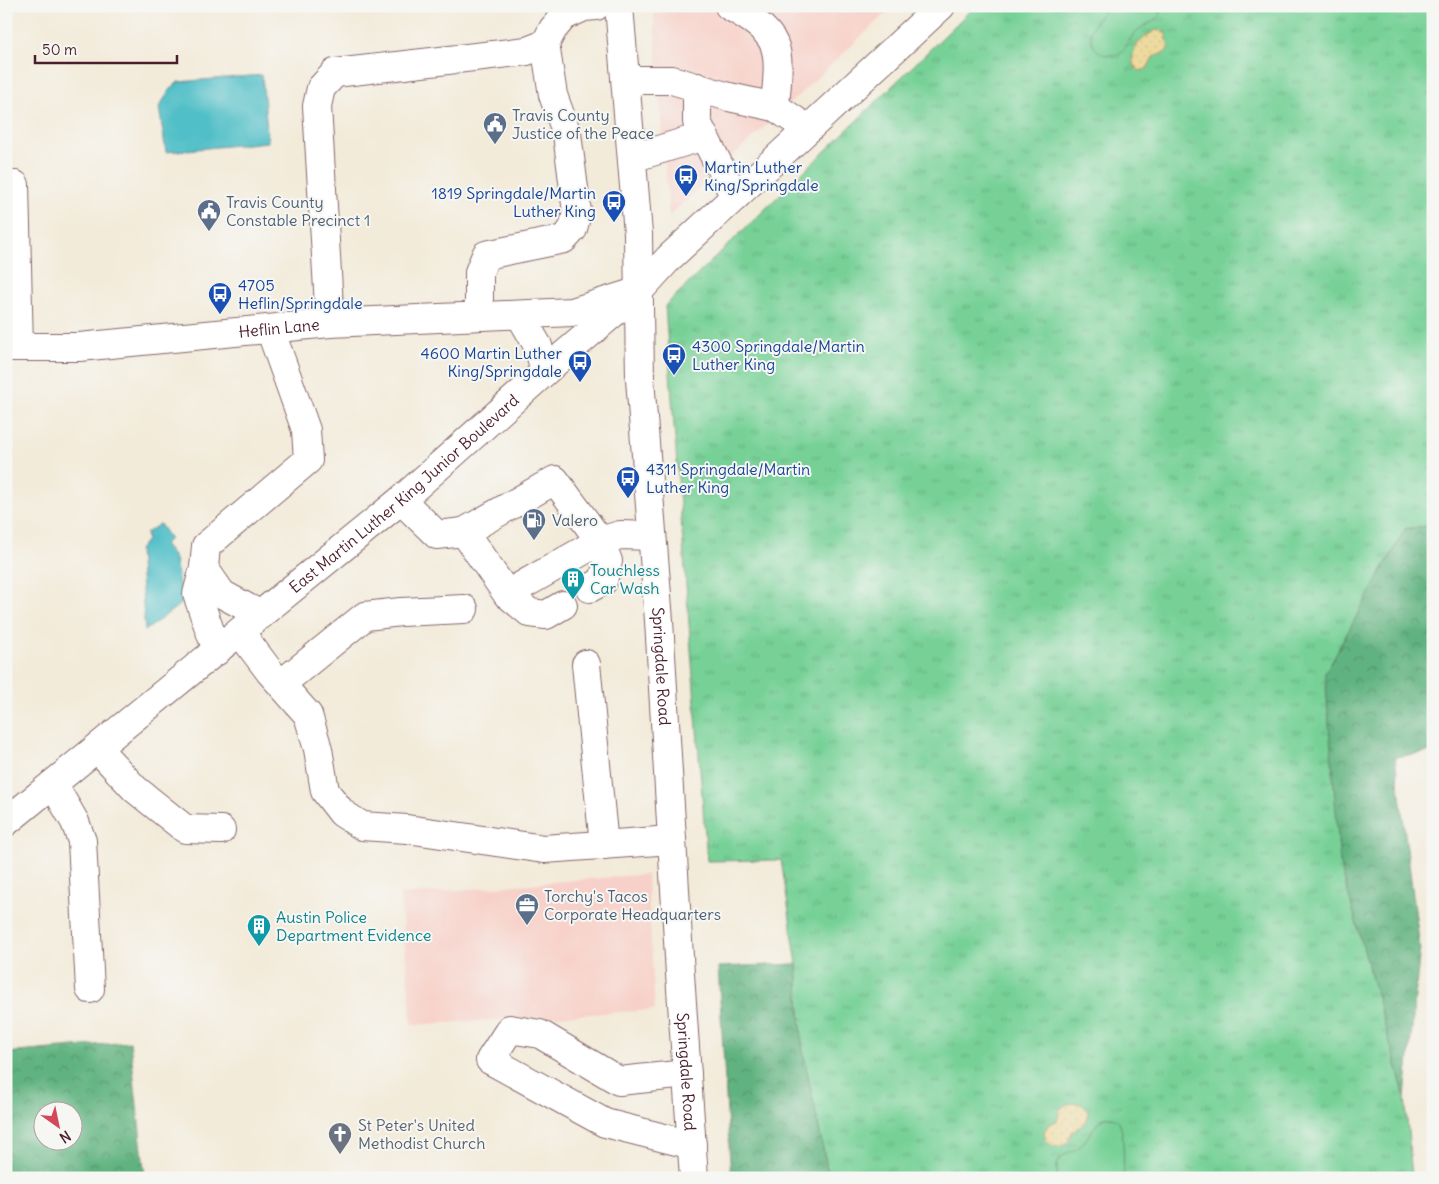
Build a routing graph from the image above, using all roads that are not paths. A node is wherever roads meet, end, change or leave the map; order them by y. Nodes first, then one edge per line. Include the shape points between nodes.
1 (596, 6) edge
2 (619, 6) edge
3 (729, 6) edge
4 (933, 9) edge
5 (545, 44) junction
6 (626, 80) junction
7 (698, 87) junction
8 (775, 107) junction
9 (808, 129) junction
10 (704, 136) junction
11 (632, 158) junction
12 (15, 185) dead end
13 (735, 197) junction
14 (639, 291) junction
15 (520, 315) junction
16 (479, 316) junction
17 (330, 323) junction
18 (270, 329) junction
19 (12, 347) edge
20 (545, 371) junction
21 (401, 500) junction
22 (464, 532) junction
23 (652, 536) junction
24 (600, 541) junction
25 (204, 568) junction
26 (590, 588) dead end
27 (507, 594) junction
28 (563, 605) dead end
29 (464, 609) dead end
30 (261, 615) junction
31 (240, 632) junction
32 (217, 651) junction
33 (586, 664) dead end
34 (281, 684) junction
35 (97, 748) junction
36 (53, 784) junction
37 (6, 822) edge
38 (221, 830) dead end
39 (672, 840) junction
40 (604, 845) junction
41 (90, 989) dead end
42 (687, 1074) junction
43 (692, 1145) junction
44 (694, 1178) edge

1 - 5 main road via 564,16
2 - 6 main road, Springdale Road
3 - 8 main road via 767,32 774,44 777,68
4 - 9 main road, East Martin Luther King Junior Boulevard
5 - 16 main road via 553,95 567,134 577,212 573,229 564,239 486,255 479,272
5 - 17 main road via 527,51 335,73 321,88 319,144
6 - 7 main road via 672,80
6 - 11 main road, Springdale Road
7 - 8 main road
7 - 10 main road via 697,122
8 - 9 main road
9 - 13 main road, East Martin Luther King Junior Boulevard
10 - 11 main road
10 - 13 main road
11 - 14 main road, Springdale Road
12 - 19 main road
13 - 14 main road, East Martin Luther King Junior Boulevard via 669,258
14 - 15 main road, Heflin Lane via 572,312
14 - 20 main road, East Martin Luther King Junior Boulevard
14 - 23 main road, Springdale Road via 640,379
15 - 16 main road, Heflin Lane
15 - 20 main road via 538,346
16 - 17 main road, Heflin Lane
17 - 18 main road, Heflin Lane
18 - 19 main road, Heflin Lane via 79,347
18 - 25 main road via 306,430 308,460 206,546
20 - 21 main road, East Martin Luther King Junior Boulevard
21 - 22 main road via 437,535
21 - 30 main road, East Martin Luther King Junior Boulevard
22 - 24 main road via 554,480
22 - 27 main road
23 - 24 main road via 620,535
23 - 39 main road, Springdale Road
24 - 26 main road via 608,561 602,580
24 - 27 main road
25 - 30 main road via 222,594
25 - 32 main road via 197,594
27 - 28 main road via 530,614 546,616
29 - 34 main road via 365,616
30 - 31 main road, East Martin Luther King Junior Boulevard
31 - 32 main road, East Martin Luther King Junior Boulevard
31 - 34 main road
32 - 35 main road, East Martin Luther King Junior Boulevard
33 - 40 main road
34 - 40 main road via 308,715 325,791 342,813 362,826 407,829 544,849
35 - 36 main road, East Martin Luther King Junior Boulevard
35 - 38 main road via 135,789 185,829
36 - 37 main road, East Martin Luther King Junior Boulevard
36 - 41 main road via 82,841
39 - 40 main road
39 - 42 main road, Springdale Road
42 - 43 main road, Springdale Road
42 - 43 main road via 620,1081 540,1034 510,1029 490,1060 605,1123
43 - 44 main road, Springdale Road

